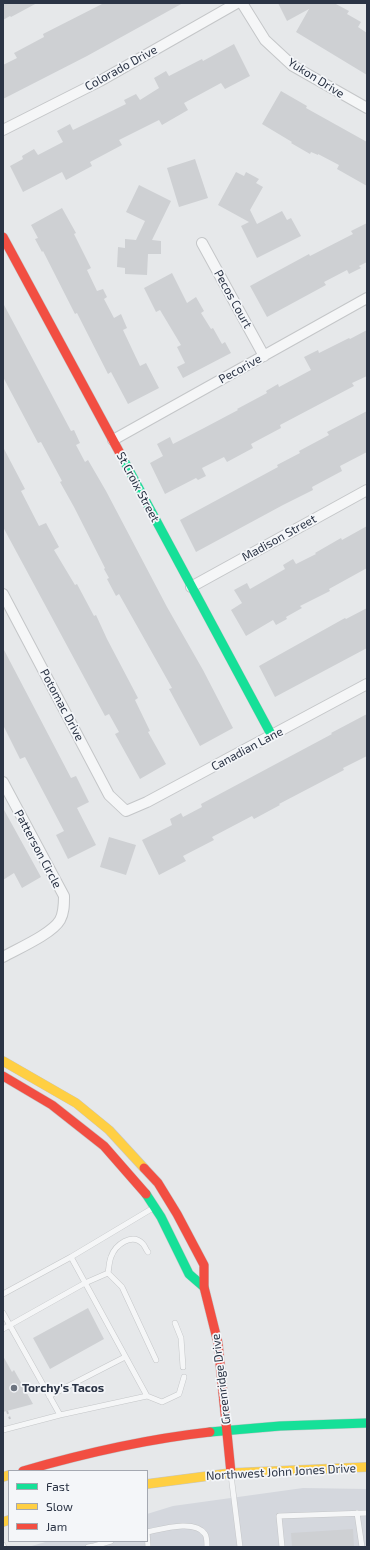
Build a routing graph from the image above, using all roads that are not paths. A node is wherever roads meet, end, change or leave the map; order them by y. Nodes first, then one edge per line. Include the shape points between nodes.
1 (237, 3) edge
2 (242, 3) edge
3 (367, 108) edge
4 (3, 130) edge
5 (3, 237) edge
6 (202, 243) dead end
7 (367, 298) edge
8 (264, 356) junction
9 (113, 440) junction
10 (367, 490) edge
11 (191, 586) junction
12 (3, 594) edge
13 (367, 684) edge
14 (272, 736) junction
15 (3, 782) edge
16 (126, 811) joint
17 (3, 957) edge
18 (3, 1060) edge
19 (3, 1076) edge
20 (161, 1203) junction
21 (148, 1252) dead end
22 (71, 1257) junction
23 (108, 1273) junction
24 (85, 1283) junction
25 (204, 1287) junction
26 (3, 1294) edge
27 (3, 1313) edge
28 (174, 1322) dead end
29 (10, 1326) junction
30 (3, 1329) edge
31 (125, 1357) junction
32 (156, 1360) dead end
33 (183, 1367) dead end
34 (184, 1377) dead end
35 (49, 1396) junction
36 (146, 1396) junction
37 (60, 1415) junction
38 (367, 1423) edge
39 (3, 1429) edge
40 (227, 1429) junction
41 (367, 1467) edge
42 (26, 1470) edge
43 (231, 1472) junction
44 (148, 1484) edge
45 (367, 1512) edge
46 (357, 1513) junction
47 (148, 1531) edge
48 (108, 1542) edge
49 (94, 1546) edge
50 (88, 1547) edge
51 (207, 1547) edge
52 (240, 1547) edge
53 (282, 1547) edge
54 (362, 1547) edge

1 - 4 street, Colorado Drive via 100,81
2 - 3 street, Yukon Drive via 265,40 293,66
5 - 9 street, St Croix Street
6 - 8 street, Pecos Court
7 - 8 street, Pecorive
8 - 9 street, Pecorive
9 - 11 street, St Croix Street
10 - 11 street, Madison Street
11 - 14 street, St Croix Street
12 - 16 street, Potomac Drive via 109,795
13 - 14 street, Canadian Lane
14 - 16 street, Canadian Lane via 154,799
15 - 17 street, Patterson Circle via 64,896 64,910 53,929
18 - 20 street, Greenridge Drive via 50,1086 92,1115 158,1183
19 - 20 street, Greenridge Drive via 52,1105 104,1146
20 - 22 lane
20 - 25 street, Greenridge Drive via 161,1217 189,1274
20 - 25 street, Greenridge Drive via 204,1265
21 - 23 lane via 142,1243 134,1239 124,1241 115,1249
22 - 24 lane
22 - 26 lane
23 - 24 lane
23 - 32 lane via 122,1287
24 - 29 lane
24 - 31 lane
25 - 40 street, Greenridge Drive via 218,1343
27 - 29 lane
28 - 33 lane via 181,1338
29 - 30 lane
29 - 35 lane
31 - 35 lane
31 - 36 lane
34 - 36 lane via 179,1394 162,1402
35 - 37 lane
36 - 37 lane
37 - 39 lane
38 - 40 street via 309,1423
40 - 42 street via 150,1440 67,1458
40 - 43 street, Greenridge Drive
41 - 43 street, Northwest John Jones Drive
43 - 44 street, Northwest John Jones Drive
43 - 52 lane
45 - 46 lane
46 - 53 lane via 279,1516
46 - 54 lane
47 - 51 lane via 190,1525 206,1535
48 - 49 lane
49 - 50 lane

